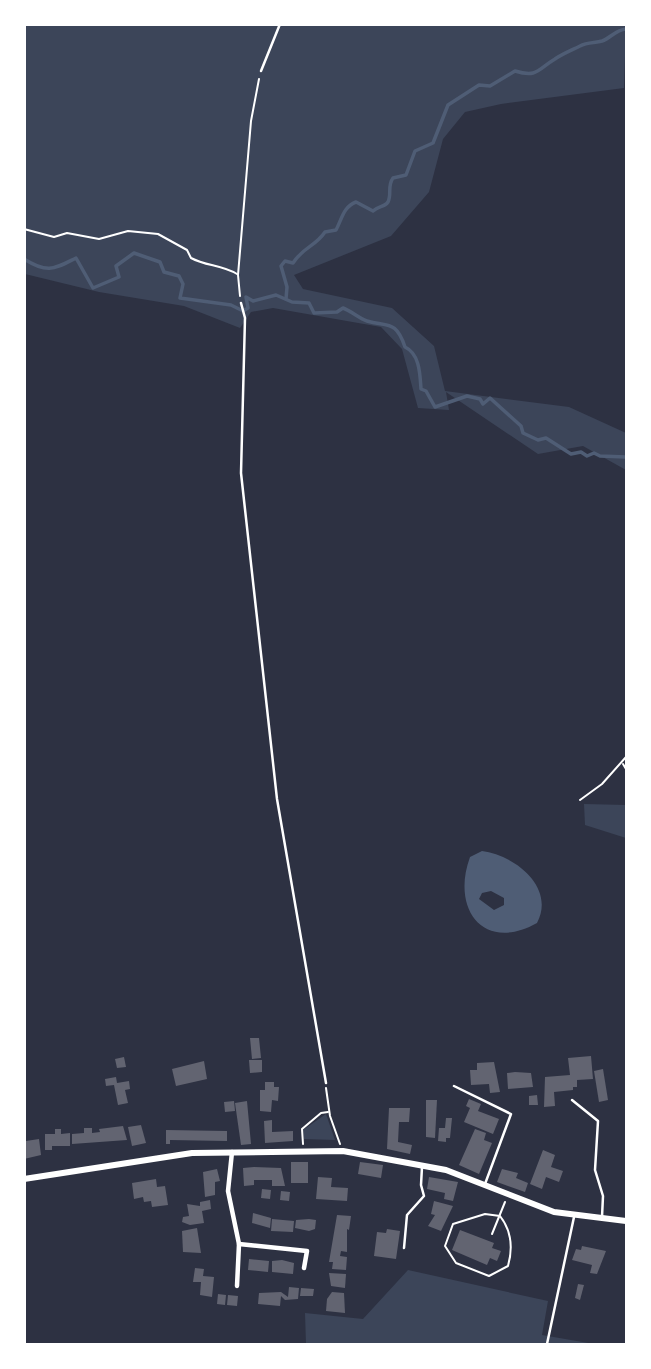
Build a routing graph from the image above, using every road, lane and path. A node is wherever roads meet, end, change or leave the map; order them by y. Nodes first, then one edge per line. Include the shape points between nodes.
1 (281, 26) edge
2 (261, 71) joint
3 (24, 229) edge
4 (238, 275) junction
5 (241, 303) joint
6 (626, 757) edge
7 (623, 763) junction
8 (626, 769) edge
9 (580, 800) dead end
10 (326, 1083) joint
11 (454, 1086) dead end
12 (572, 1100) dead end
13 (329, 1112) junction
14 (232, 1151) junction
15 (303, 1151) junction
16 (343, 1152) junction
17 (423, 1164) junction
18 (24, 1179) edge
19 (485, 1184) junction
20 (508, 1195) junction
21 (500, 1216) junction
22 (573, 1217) junction
23 (602, 1220) junction
24 (626, 1221) edge
25 (492, 1234) dead end
26 (239, 1244) junction
27 (404, 1248) dead end
28 (304, 1268) dead end
29 (237, 1286) dead end
30 (547, 1345) edge

1 - 2 lane
2 - 4 path via 251,121
3 - 4 path via 54,237 66,233 99,239 128,231 159,234 187,250 191,258
4 - 5 path
5 - 10 lane via 245,318 242,487 277,799
6 - 7 path
7 - 8 path
7 - 9 path
10 - 13 path
11 - 19 lane via 510,1114
12 - 23 lane via 598,1121 595,1170 603,1196
13 - 15 path via 302,1129
13 - 16 path
14 - 15 street
14 - 18 street via 180,1154
14 - 26 street via 229,1191
15 - 16 street
16 - 17 street
17 - 19 street
17 - 27 lane via 424,1196 407,1215
19 - 20 street
20 - 21 path
20 - 22 street
21 - 21 path via 511,1239 508,1266 500,1273 472,1272 449,1256 445,1246 453,1224 468,1217
21 - 25 path
22 - 23 street
22 - 30 lane
23 - 24 street
26 - 28 street via 307,1251
26 - 29 street

